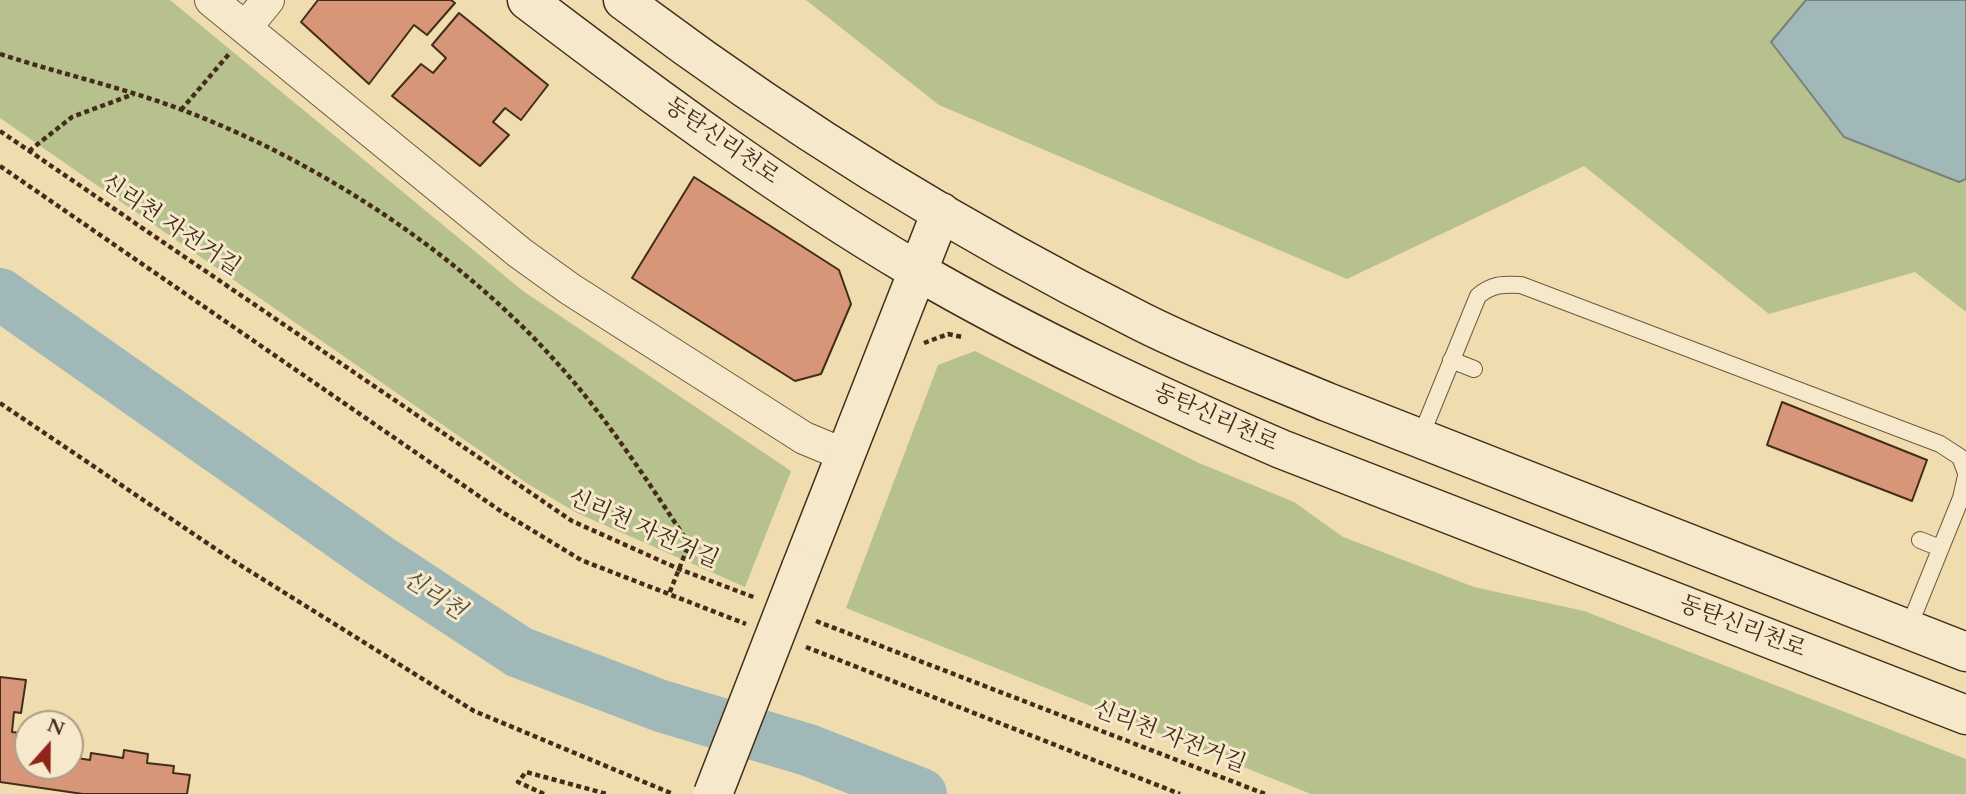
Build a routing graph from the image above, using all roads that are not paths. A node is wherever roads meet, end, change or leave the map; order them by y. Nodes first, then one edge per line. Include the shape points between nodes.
1 (211, 0) edge
2 (268, 0) edge
3 (527, 0) edge
4 (623, 0) edge
5 (240, 36) junction
6 (941, 212) junction
7 (916, 270) junction
8 (1451, 360) junction
9 (1474, 369) dead end
10 (1420, 438) junction
11 (845, 455) junction
12 (1966, 474) edge
13 (1920, 540) dead end
14 (1940, 548) junction
15 (1908, 629) junction
16 (1966, 652) edge
17 (1966, 715) edge
18 (713, 794) edge

1 - 5 street
2 - 5 street
3 - 7 main road, 동탄신리천로 via 723,146
4 - 6 main road via 816,135
5 - 11 street via 582,296 804,438
6 - 7 main road
6 - 10 main road via 1143,322 1234,364
7 - 11 main road
7 - 17 main road, 동탄신리천로 via 1044,339 1281,449
8 - 9 lane
8 - 10 lane
8 - 12 lane via 1478,296 1500,284 1521,285 1940,444 1960,457
10 - 15 main road
11 - 18 main road, bridge
12 - 14 lane
13 - 14 lane
14 - 15 lane
15 - 16 main road

